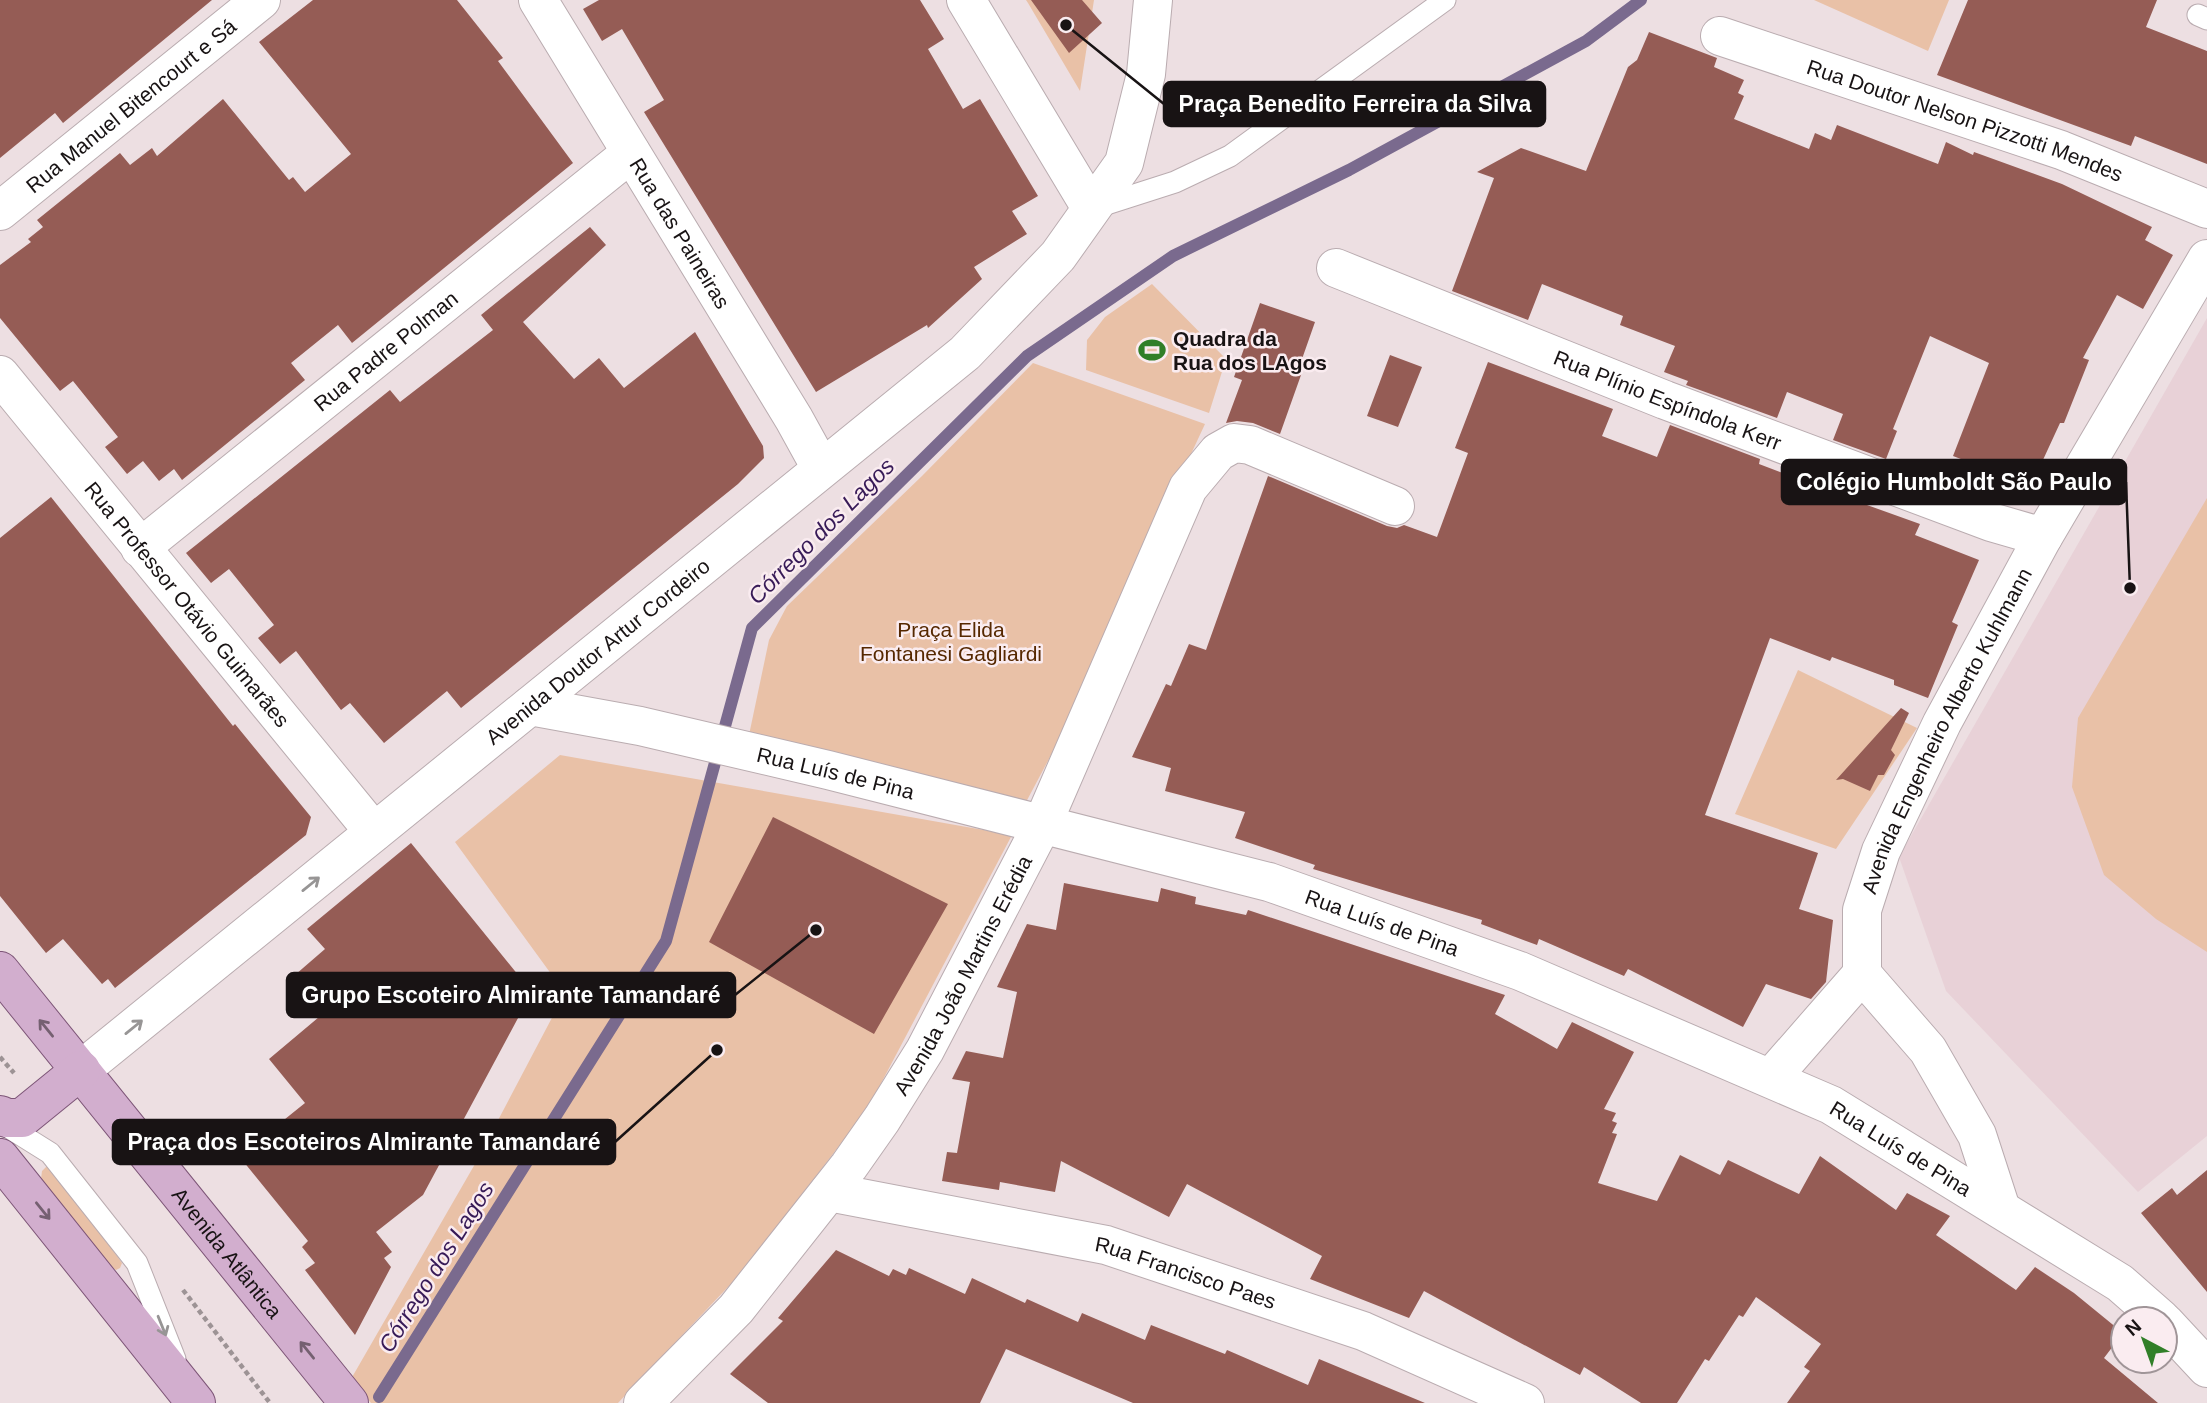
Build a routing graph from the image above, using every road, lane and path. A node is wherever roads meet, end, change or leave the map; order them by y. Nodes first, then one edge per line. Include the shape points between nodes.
1 (261, 0) edge
2 (538, 0) edge
3 (966, 0) edge
4 (1153, 0) edge
5 (1445, 0) edge
6 (1720, 36) dead end
7 (631, 153) junction
8 (1091, 208) junction
9 (2207, 209) edge
10 (0, 211) edge
11 (2207, 259) edge
12 (1335, 268) dead end
13 (0, 375) edge
14 (821, 468) junction
15 (1395, 506) dead end
16 (2043, 537) junction
17 (140, 548) junction
18 (530, 706) junction
19 (1042, 825) junction
20 (374, 832) junction
21 (0, 971) edge
22 (1862, 974) junction
23 (0, 1057) edge
24 (6, 1064) dead end
25 (81, 1070) junction
26 (1771, 1078) junction
27 (0, 1115) edge
28 (0, 1122) edge
29 (0, 1158) edge
30 (829, 1192) junction
31 (2001, 1209) junction
32 (2145, 1305) edge
33 (2179, 1338) edge
34 (2207, 1368) edge
35 (193, 1400) edge
36 (349, 1403) edge
37 (643, 1403) edge
38 (1525, 1403) edge

1 - 10 street, Rua Manuel Bitencourt e Sá
2 - 7 street, Rua das Paineiras
3 - 8 street
4 - 8 street, Avenida Doutor Artur Cordeiro via 1146,74 1124,163
5 - 8 lane via 1230,156 1175,182
6 - 9 street, Rua Doutor Nelson Pizzotti Mendes via 2061,150
7 - 14 street, Rua das Paineiras
7 - 17 street, Rua Padre Polman
8 - 14 street, Avenida Doutor Artur Cordeiro via 1058,256 965,353
11 - 16 street, Avenida Engenheiro Alberto Kuhlmann
12 - 16 street, Rua Plínio Espíndola Kerr via 1665,400 1991,522
13 - 17 street, Rua Professor Otávio Guimarães
14 - 18 street, Avenida Doutor Artur Cordeiro
15 - 19 street, Avenida João Martins Erédia via 1250,445 1234,443 1218,452 1188,488
16 - 22 street, Avenida Engenheiro Alberto Kuhlmann via 1942,723 1881,851 1862,911
17 - 20 street, Rua Professor Otávio Guimarães
18 - 19 street, Rua Luís de Pina via 640,726
18 - 20 street, Avenida Doutor Artur Cordeiro
19 - 26 street, Rua Luís de Pina via 1283,887 1520,971
19 - 30 street, Avenida João Martins Erédia via 925,1050
25 -> 20 street, Avenida Doutor Artur Cordeiro
25 -> 21 main road, Avenida Atlântica
22 - 26 street
22 - 31 street via 1928,1050 1977,1135
23 - 24 path
25 - 27 main road via 22,1118
36 -> 25 main road, Avenida Atlântica
26 - 31 street, Rua Luís de Pina via 1831,1105
28 -> 35 lane via 50,1153 137,1263
29 -> 35 main road
30 - 37 street, Avenida João Martins Erédia via 736,1309
30 - 38 street, Rua Francisco Paes via 1106,1245 1363,1331
31 - 32 street, Rua Luís de Pina via 2120,1283
33 - 34 street

